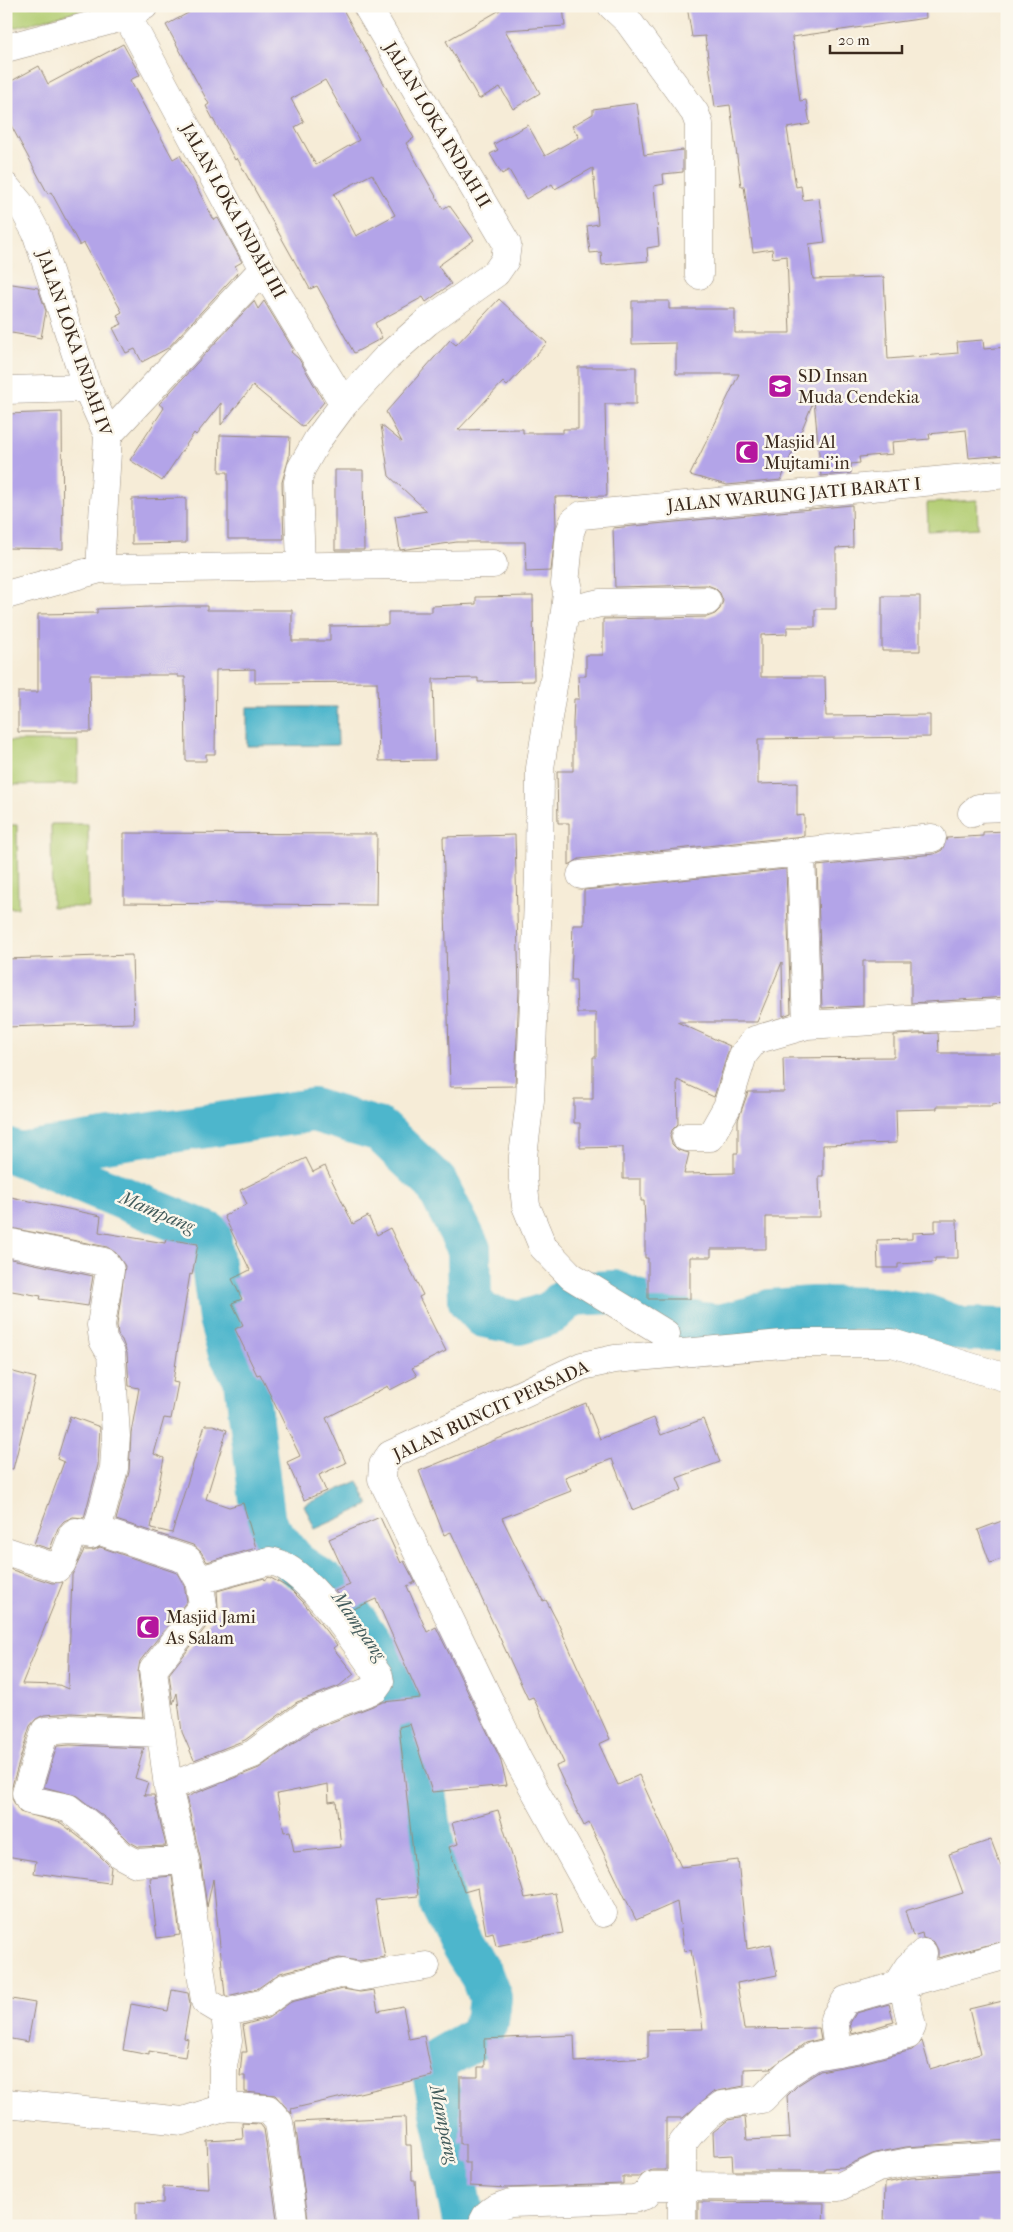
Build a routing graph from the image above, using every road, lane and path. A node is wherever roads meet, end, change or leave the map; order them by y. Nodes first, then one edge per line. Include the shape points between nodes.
1 (367, 6) edge
2 (612, 6) edge
3 (135, 11) edge
4 (6, 48) edge
5 (6, 187) edge
6 (263, 269) junction
7 (699, 275) dead end
8 (87, 388) junction
9 (6, 390) edge
10 (344, 404) junction
11 (108, 435) junction
12 (1007, 474) edge
13 (493, 564) dead end
14 (301, 565) junction
15 (100, 569) junction
16 (6, 595) edge
17 (707, 601) dead end
18 (565, 611) junction
19 (1007, 807) edge
20 (972, 813) dead end
21 (932, 838) dead end
22 (801, 852) junction
23 (581, 875) dead end
24 (1007, 1013) edge
25 (807, 1025) junction
26 (686, 1137) dead end
27 (6, 1242) edge
28 (666, 1334) dead end
29 (1007, 1378) edge
30 (97, 1530) junction
31 (6, 1551) edge
32 (199, 1580) junction
33 (160, 1733) junction
34 (168, 1787) junction
35 (185, 1860) junction
36 (603, 1913) dead end
37 (923, 1953) dead end
38 (1007, 1955) edge
39 (426, 1966) dead end
40 (901, 1984) junction
41 (225, 2013) junction
42 (838, 2052) junction
43 (6, 2103) edge
44 (227, 2107) junction
45 (1007, 2156) edge
46 (681, 2187) junction
47 (294, 2226) edge
48 (482, 2226) edge
49 (682, 2226) edge

1 - 10 street, JALAN LOKA INDAH II via 507,244 505,260 496,274 420,328 386,358
2 - 7 street via 628,21 697,118
3 - 4 street
3 - 6 street, JALAN LOKA INDAH III
5 - 8 street, JALAN LOKA INDAH IV via 22,206 36,232
6 - 10 street, JALAN LOKA INDAH III
6 - 11 street
8 - 9 street
8 - 11 street, JALAN LOKA INDAH IV
10 - 14 street via 301,468 298,482
11 - 15 street, JALAN LOKA INDAH IV
12 - 18 street, JALAN WARUNG JATI BARAT I via 582,515 574,521 570,532
13 - 14 street
14 - 15 street
15 - 16 street
17 - 18 street via 600,603
18 - 28 street via 540,768 530,1100 523,1156 526,1206 543,1247 571,1276
19 - 20 street via 978,808
21 - 22 street
22 - 23 street
22 - 25 street
24 - 25 street
25 - 26 street via 755,1040 742,1055 727,1107 710,1137
27 - 30 street via 104,1262 110,1270 101,1325 103,1340 111,1354 116,1436 114,1468
29 - 36 street, JALAN BUNCIT PERSADA via 892,1343 792,1343 615,1359 582,1366 390,1455 383,1465 382,1479 518,1760
30 - 31 street via 91,1535 73,1534 57,1568
30 - 32 street via 188,1560
32 - 33 street via 203,1605 153,1670
32 - 34 street via 269,1560 278,1561 316,1591 379,1676 380,1682 375,1690 306,1715 253,1754
33 - 34 street
33 - 35 street via 45,1731 26,1793 29,1800 68,1808 121,1855 136,1863
34 - 35 street
35 - 41 street via 205,2001
37 - 40 street via 908,1967
38 - 40 street
39 - 41 street via 358,1977 343,1973 284,1988 264,2003
40 - 42 street via 846,2000 834,2019
40 - 42 street via 912,2026 908,2035
41 - 44 street via 228,2041 223,2066 223,2092
42 - 46 street via 814,2056 788,2073 762,2098 722,2104 708,2115 682,2144
43 - 44 street via 183,2121
44 - 47 street via 268,2109 279,2122
45 - 46 street via 910,2162 878,2168 839,2187
46 - 48 street via 652,2186 646,2195 634,2199 512,2203 487,2213
46 - 49 street

